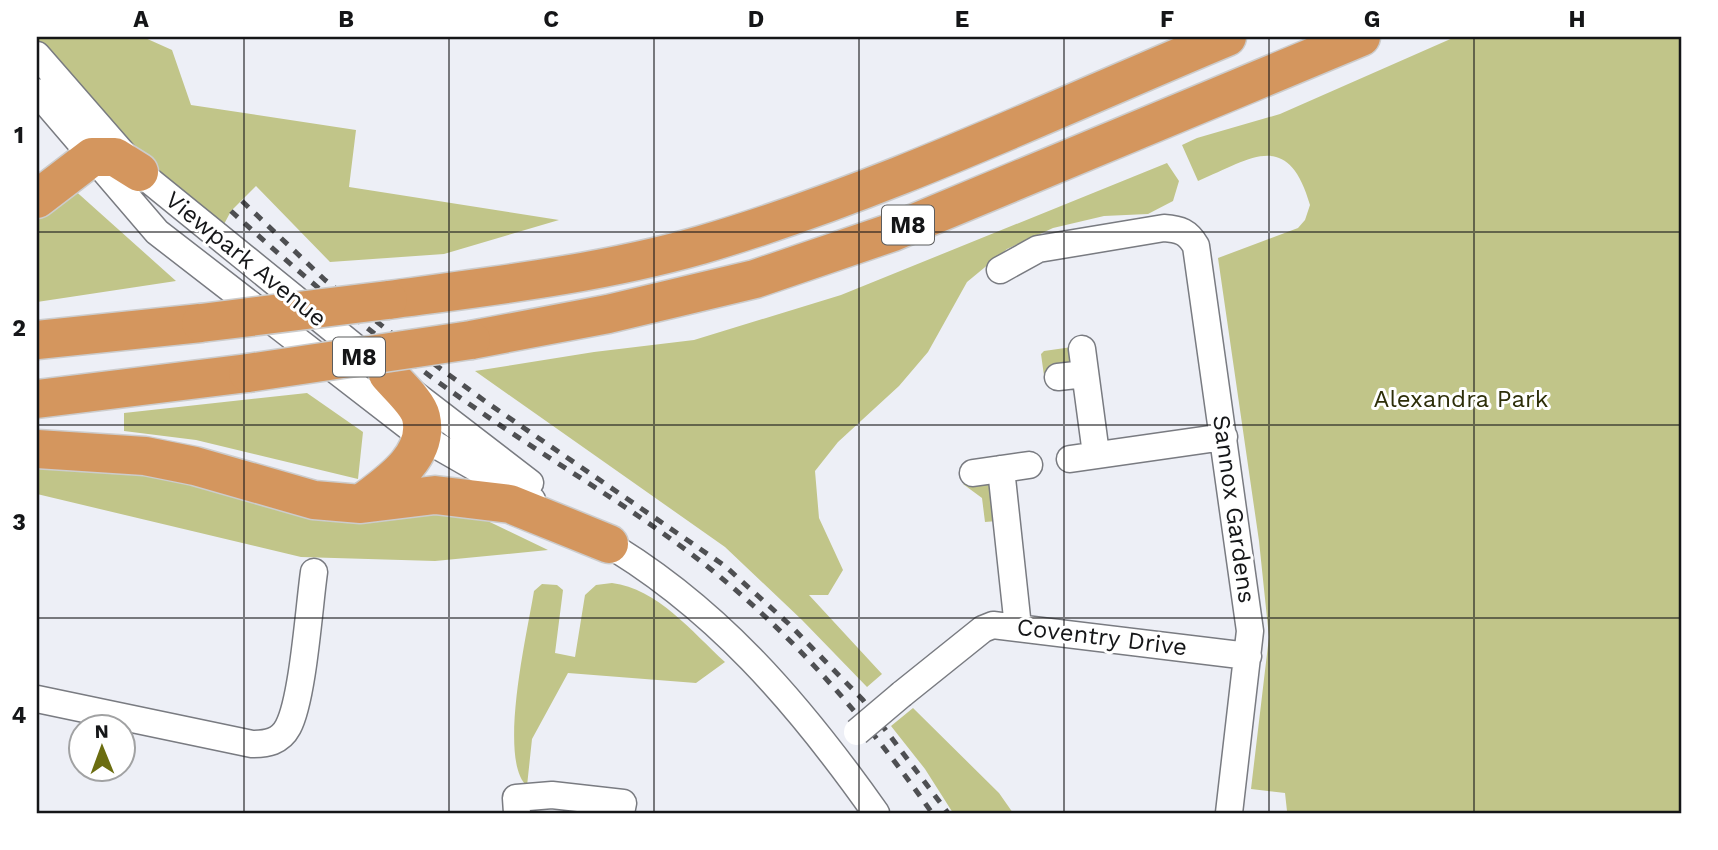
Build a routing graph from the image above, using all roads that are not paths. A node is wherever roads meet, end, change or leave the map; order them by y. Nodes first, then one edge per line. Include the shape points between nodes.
1 (1227, 37) edge
2 (1361, 37) edge
3 (1368, 37) edge
4 (1326, 52) junction
5 (37, 55) edge
6 (37, 92) edge
7 (92, 157) junction
8 (139, 172) junction
9 (37, 199) edge
10 (1000, 270) dead end
11 (37, 340) edge
12 (388, 374) junction
13 (1058, 377) dead end
14 (37, 399) edge
15 (422, 437) junction
16 (1224, 437) junction
17 (37, 449) edge
18 (1096, 454) junction
19 (1070, 459) dead end
20 (1029, 465) dead end
21 (1001, 469) junction
22 (973, 473) dead end
23 (361, 504) junction
24 (609, 544) junction
25 (314, 572) dead end
26 (1017, 627) junction
27 (1248, 656) junction
28 (37, 699) edge
29 (831, 751) junction
30 (517, 813) edge
31 (621, 813) edge
32 (876, 813) edge
33 (1229, 813) edge

1 - 11 highway, M8, bridge via 850,195 699,245 598,269 388,300
2 - 4 highway, M8
3 - 4 highway
4 - 14 highway, M8, bridge via 893,232 755,279 471,340
5 - 8 street, Viewpark Avenue
6 - 7 street, Viewpark Avenue
7 - 8 highway via 115,157
7 - 9 highway
7 - 15 street, Viewpark Avenue via 157,232
8 - 12 street, Viewpark Avenue
10 - 16 street, Sannox Gardens via 1038,249 1164,228 1190,236 1196,246
12 - 15 highway via 421,415
12 - 24 street, Viewpark Avenue
13 - 18 street via 1084,361
15 - 23 highway via 402,474
15 - 24 street, Viewpark Avenue
16 - 18 street
16 - 27 street, Sannox Gardens via 1250,631
17 - 23 highway via 145,456 314,500
18 - 19 street
20 - 21 street
21 - 22 street
21 - 26 street
23 - 24 highway via 435,495 510,504
24 - 29 street, Viewpark Avenue via 675,588 744,649
25 - 28 street via 293,712 279,738 268,744
26 - 27 street, Coventry Drive
26 - 29 street, Coventry Drive, bridge via 983,629
27 - 33 street, Sannox Gardens
29 - 32 street, Viewpark Avenue
30 - 31 street via 516,798 540,795 622,803

